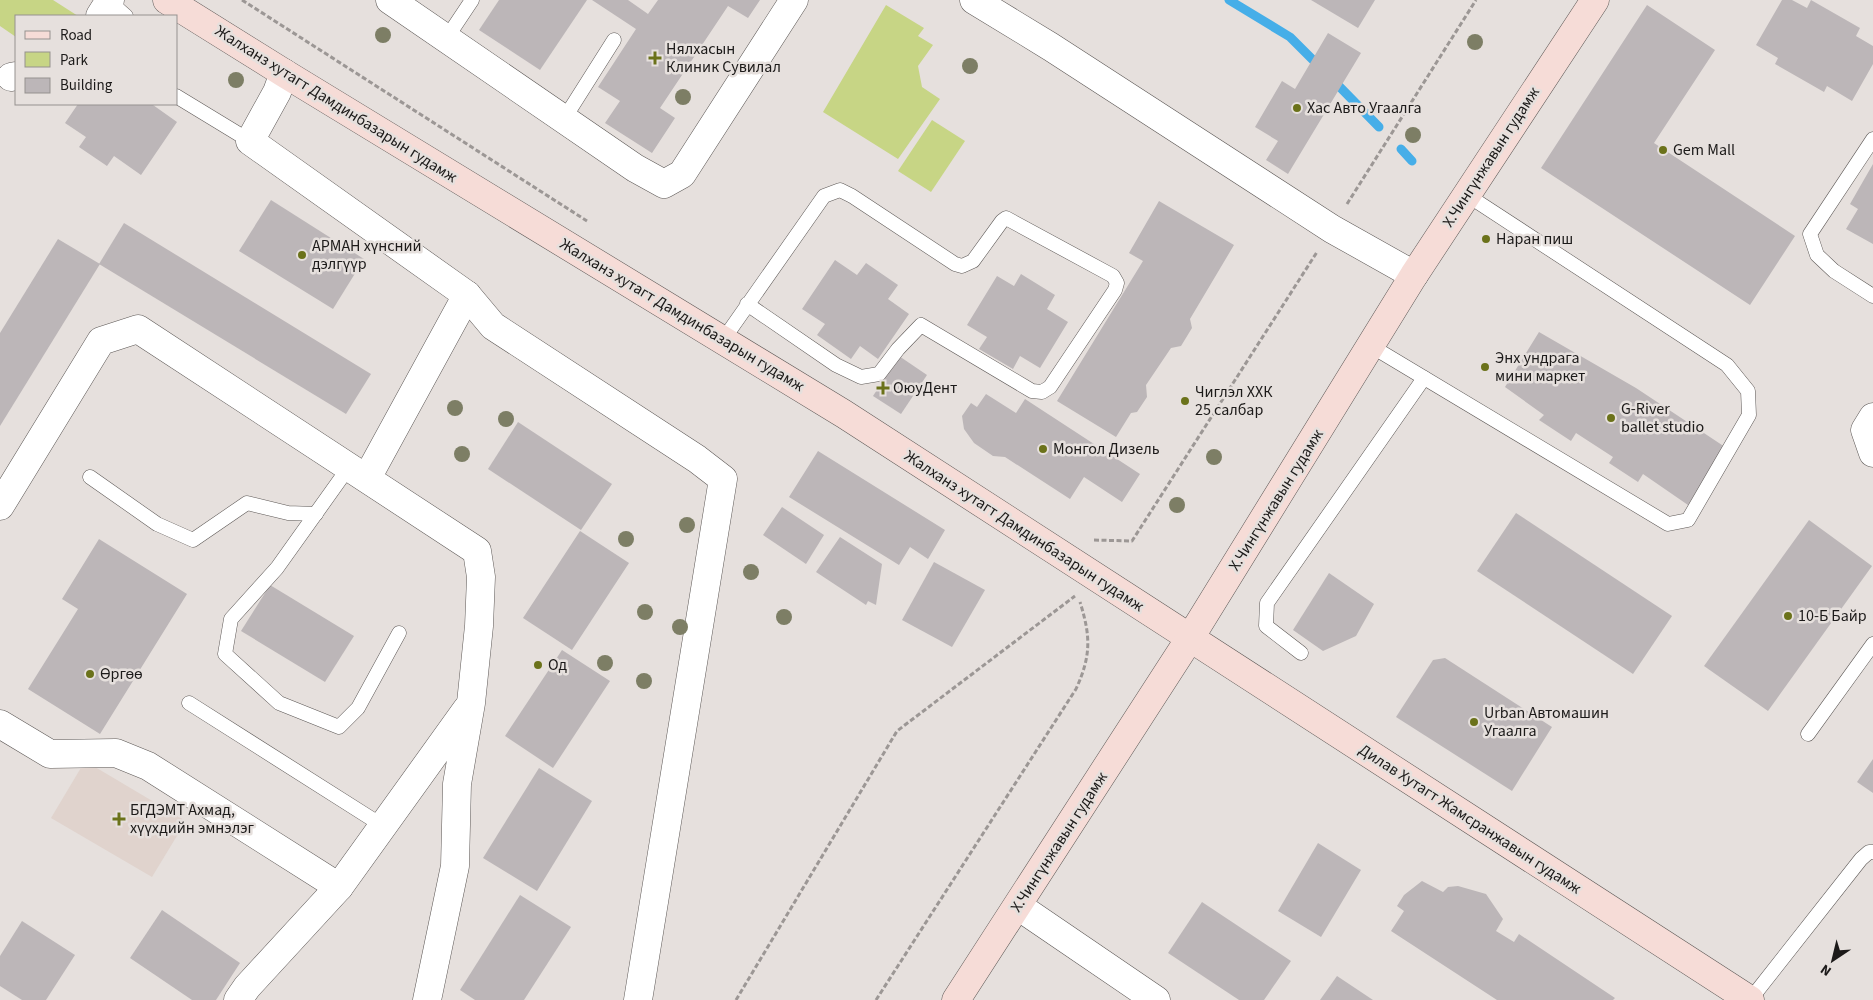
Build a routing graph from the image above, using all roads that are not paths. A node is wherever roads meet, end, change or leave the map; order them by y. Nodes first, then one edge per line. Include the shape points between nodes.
1 (167, 0) edge
2 (390, 0) edge
3 (472, 0) edge
4 (794, 0) edge
5 (974, 0) edge
6 (1595, 0) edge
7 (446, 39) junction
8 (614, 40) dead end
9 (284, 73) junction
10 (178, 97) edge
11 (564, 119) junction
12 (1873, 139) edge
13 (250, 141) junction
14 (1467, 195) junction
15 (1414, 275) junction
16 (467, 296) junction
17 (1873, 296) edge
18 (747, 304) junction
19 (723, 340) junction
20 (1371, 346) junction
21 (1424, 378) junction
22 (1873, 417) edge
23 (1873, 453) edge
24 (358, 472) junction
25 (90, 477) dead end
26 (0, 506) edge
27 (316, 514) junction
28 (399, 633) dead end
29 (1190, 638) junction
30 (1873, 644) edge
31 (1301, 653) dead end
32 (189, 703) dead end
33 (471, 703) junction
34 (0, 724) edge
35 (1808, 734) dead end
36 (383, 826) junction
37 (1873, 852) edge
38 (338, 887) junction
39 (1018, 906) junction
40 (238, 1000) edge
41 (427, 1000) edge
42 (638, 1000) edge
43 (956, 1000) edge
44 (1156, 1000) edge
45 (1750, 1000) edge

1 - 9 main road, Жалханз хутагт Дамдинбазарын гудамж
2 - 7 street
3 - 7 lane
4 - 11 street via 682,174 664,184
5 - 15 street via 1332,229
6 - 14 main road, Х.Чингүнжавын гудамж
7 - 11 street
8 - 11 lane
9 - 13 street
9 - 19 main road, Жалханз хутагт Дамдинбазарын гудамж
10 - 13 lane
12 - 17 lane via 1810,234 1817,255 1834,271
13 - 16 street
14 - 15 main road, Х.Чингүнжавын гудамж
14 - 21 lane via 1727,364 1748,391 1749,415 1688,520 1668,524
15 - 20 main road, Х.Чингүнжавын гудамж
16 - 24 street
16 - 42 street via 493,326 723,479
18 - 18 lane via 836,366 861,377 878,374 921,325 1032,391 1042,392 1056,379 1117,283 1113,276 1006,218 973,261 962,266 955,264 840,190 824,196
18 - 19 lane
19 - 29 main road, Жалханз хутагт Дамдинбазарын гудамж via 844,414
20 - 21 lane
20 - 29 main road, Х.Чингүнжавын гудамж
21 - 31 lane via 1267,603 1266,626
22 - 23 street via 1865,430
24 - 26 street via 138,329 101,341
24 - 27 lane
24 - 33 street via 477,551 481,577
25 - 27 lane via 157,524 193,540 247,503 288,513
27 - 28 lane via 277,568 230,619 225,654 279,703 339,727 358,708
29 - 39 main road, Х.Чингүнжавын гудамж
29 - 45 main road, Дилав Хутагт Жамсранжавын гудамж
30 - 35 lane
32 - 36 lane
33 - 36 street
33 - 41 street via 457,784 455,866
34 - 38 street via 50,754 116,753 148,766
36 - 38 street
37 - 45 lane via 1861,858
38 - 40 street
39 - 43 main road, Х.Чингүнжавын гудамж
39 - 44 street

